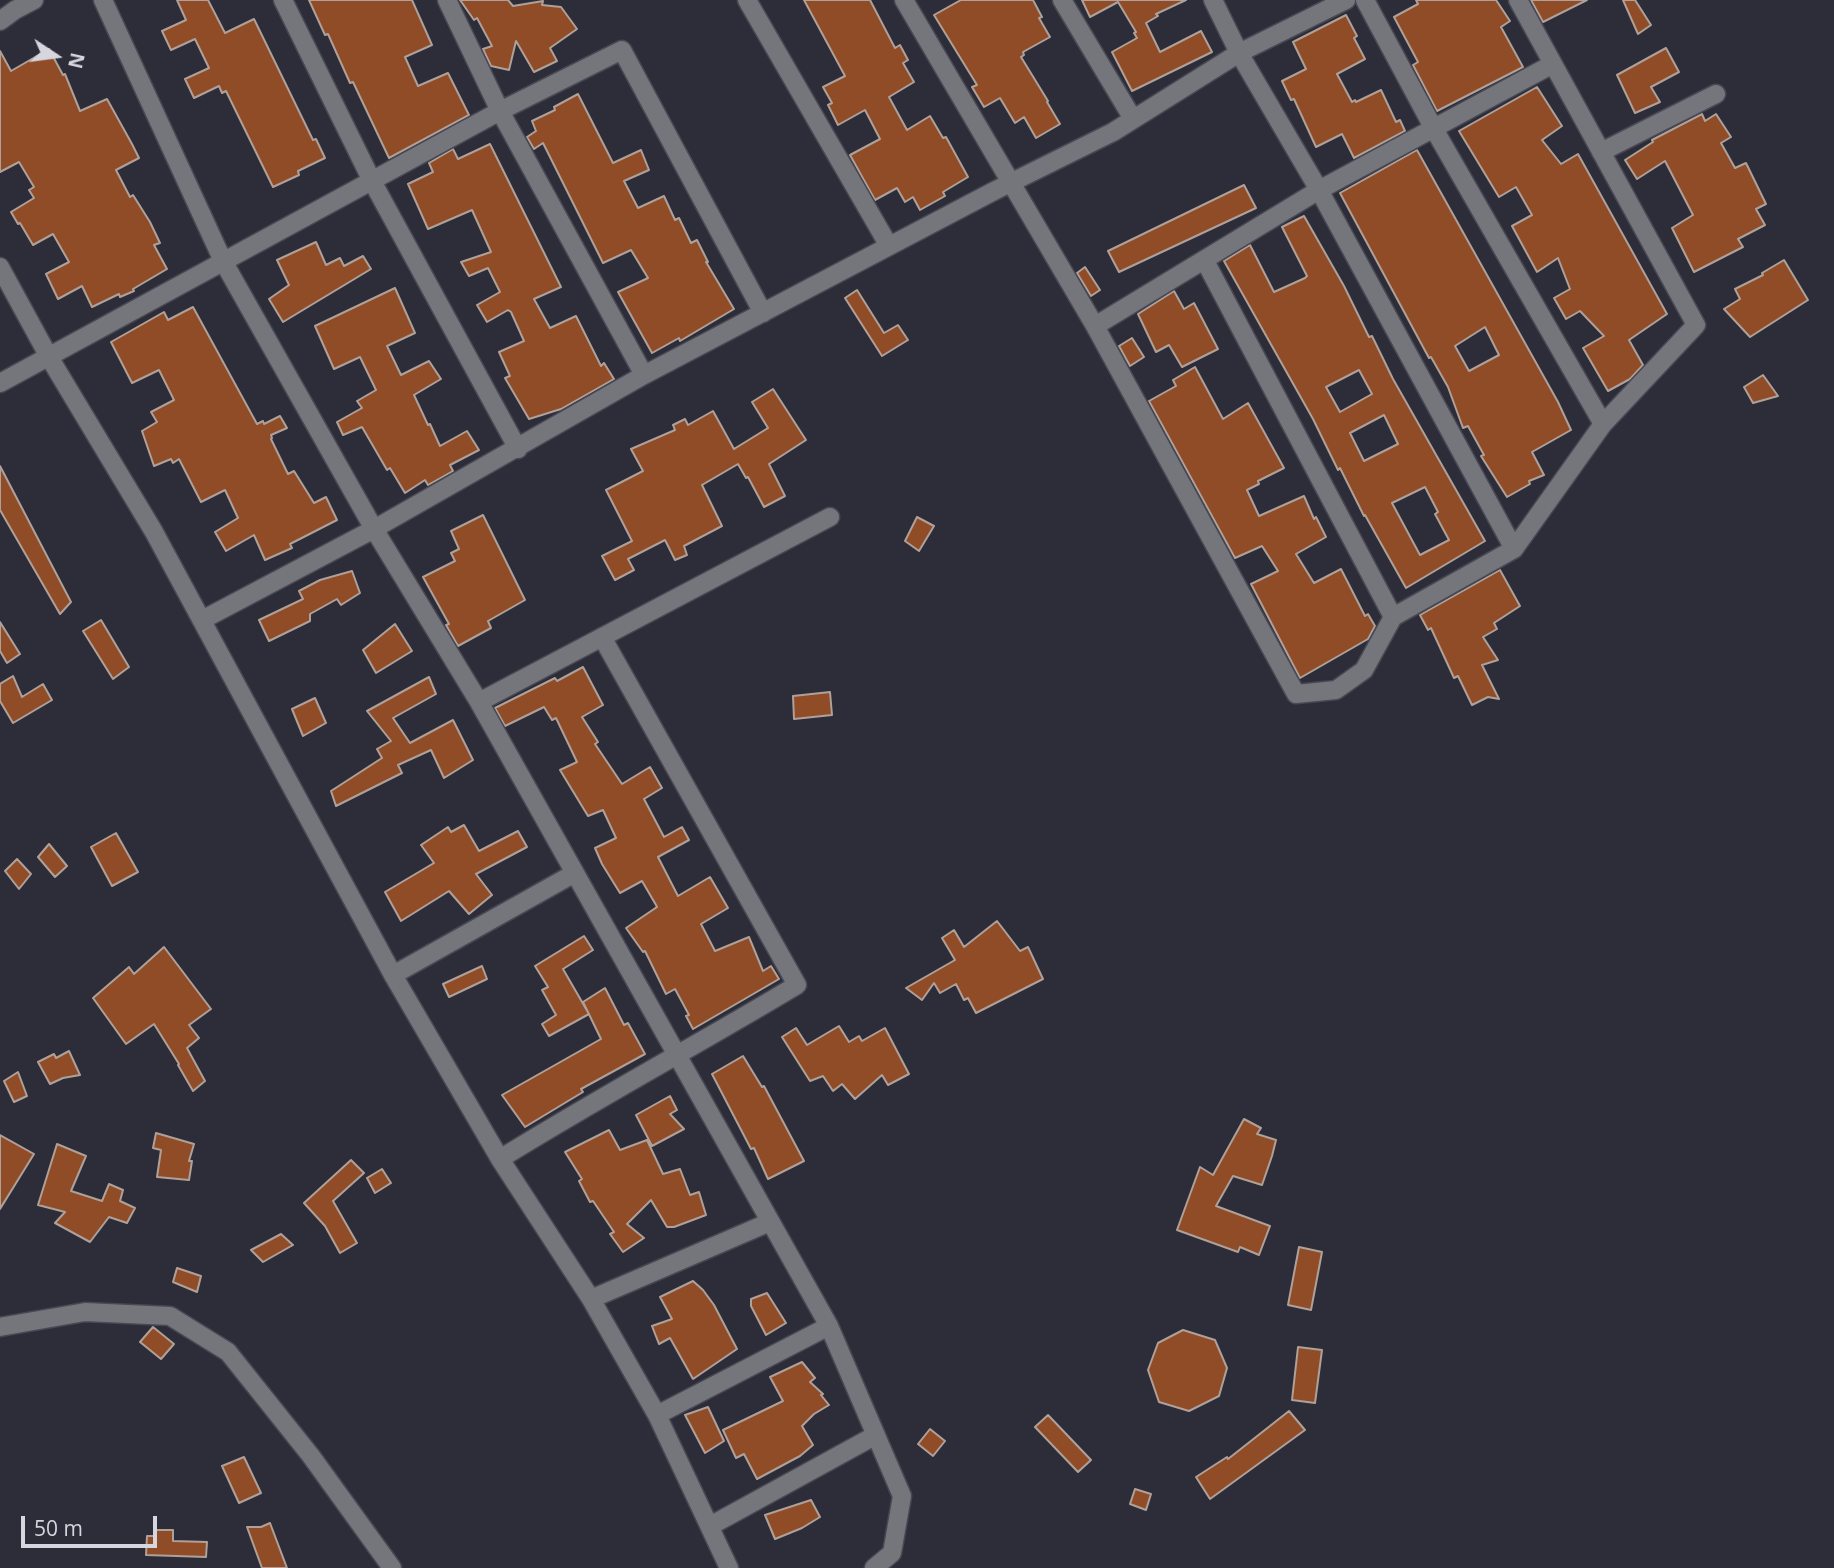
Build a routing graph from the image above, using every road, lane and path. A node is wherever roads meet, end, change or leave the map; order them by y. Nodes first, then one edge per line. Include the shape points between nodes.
1 (34, 0) edge
2 (103, 0) edge
3 (283, 0) edge
4 (447, 0) edge
5 (747, 0) edge
6 (904, 0) edge
7 (1062, 0) edge
8 (1213, 0) edge
9 (1346, 0) edge
10 (1365, 0) edge
11 (1518, 0) edge
12 (0, 21) edge
13 (1240, 53) junction
14 (1553, 64) junction
15 (1716, 94) dead end
16 (500, 111) junction
17 (1133, 119) junction
18 (1434, 129) junction
19 (1601, 152) junction
20 (372, 181) junction
21 (1011, 182) junction
22 (1319, 190) junction
23 (889, 246) junction
24 (223, 261) junction
25 (1205, 261) junction
26 (0, 267) edge
27 (763, 313) junction
28 (1096, 326) junction
29 (50, 357) junction
30 (644, 375) junction
31 (0, 383) edge
32 (1603, 424) junction
33 (518, 449) junction
34 (830, 517) dead end
35 (374, 529) junction
36 (1514, 549) junction
37 (1393, 617) junction
38 (202, 620) junction
39 (602, 637) junction
40 (479, 702) junction
41 (575, 873) junction
42 (393, 975) junction
43 (676, 1057) junction
44 (500, 1159) junction
45 (771, 1222) junction
46 (591, 1299) junction
47 (829, 1326) junction
48 (0, 1327) edge
49 (657, 1415) junction
50 (876, 1435) junction
51 (710, 1526) junction
52 (392, 1568) edge
53 (729, 1568) edge
54 (874, 1568) edge

1 - 12 street
2 - 24 street
3 - 20 street
4 - 16 street
5 - 23 street
6 - 21 street
7 - 17 street
8 - 13 street
9 - 13 street
10 - 18 street
11 - 14 street
13 - 17 street
13 - 22 street
14 - 18 street
14 - 19 street
15 - 19 street
16 - 20 street
16 - 27 street via 622,50
16 - 30 street
17 - 21 street
18 - 22 street
18 - 32 street
19 - 32 street via 1696,325
20 - 24 street
20 - 33 street
21 - 23 street
21 - 28 street
22 - 25 street
22 - 36 street
23 - 27 street
24 - 29 street
24 - 35 street
25 - 28 street
25 - 37 street
26 - 29 street
27 - 30 street
28 - 37 street via 1296,694 1336,690 1364,670
29 - 31 street
29 - 38 street
30 - 33 street
32 - 36 street
33 - 35 street
34 - 39 street
35 - 38 street
35 - 40 street
36 - 37 street
38 - 42 street
39 - 40 street
39 - 43 street via 797,985
40 - 41 street
41 - 42 street
41 - 43 street
42 - 44 street
43 - 44 street
43 - 45 street
44 - 46 street
45 - 46 street
45 - 47 street
46 - 49 street
47 - 49 street
47 - 50 street
48 - 52 street via 85,1312 170,1316 228,1352
49 - 51 street
50 - 51 street
50 - 54 street via 902,1496 892,1553
51 - 53 street

